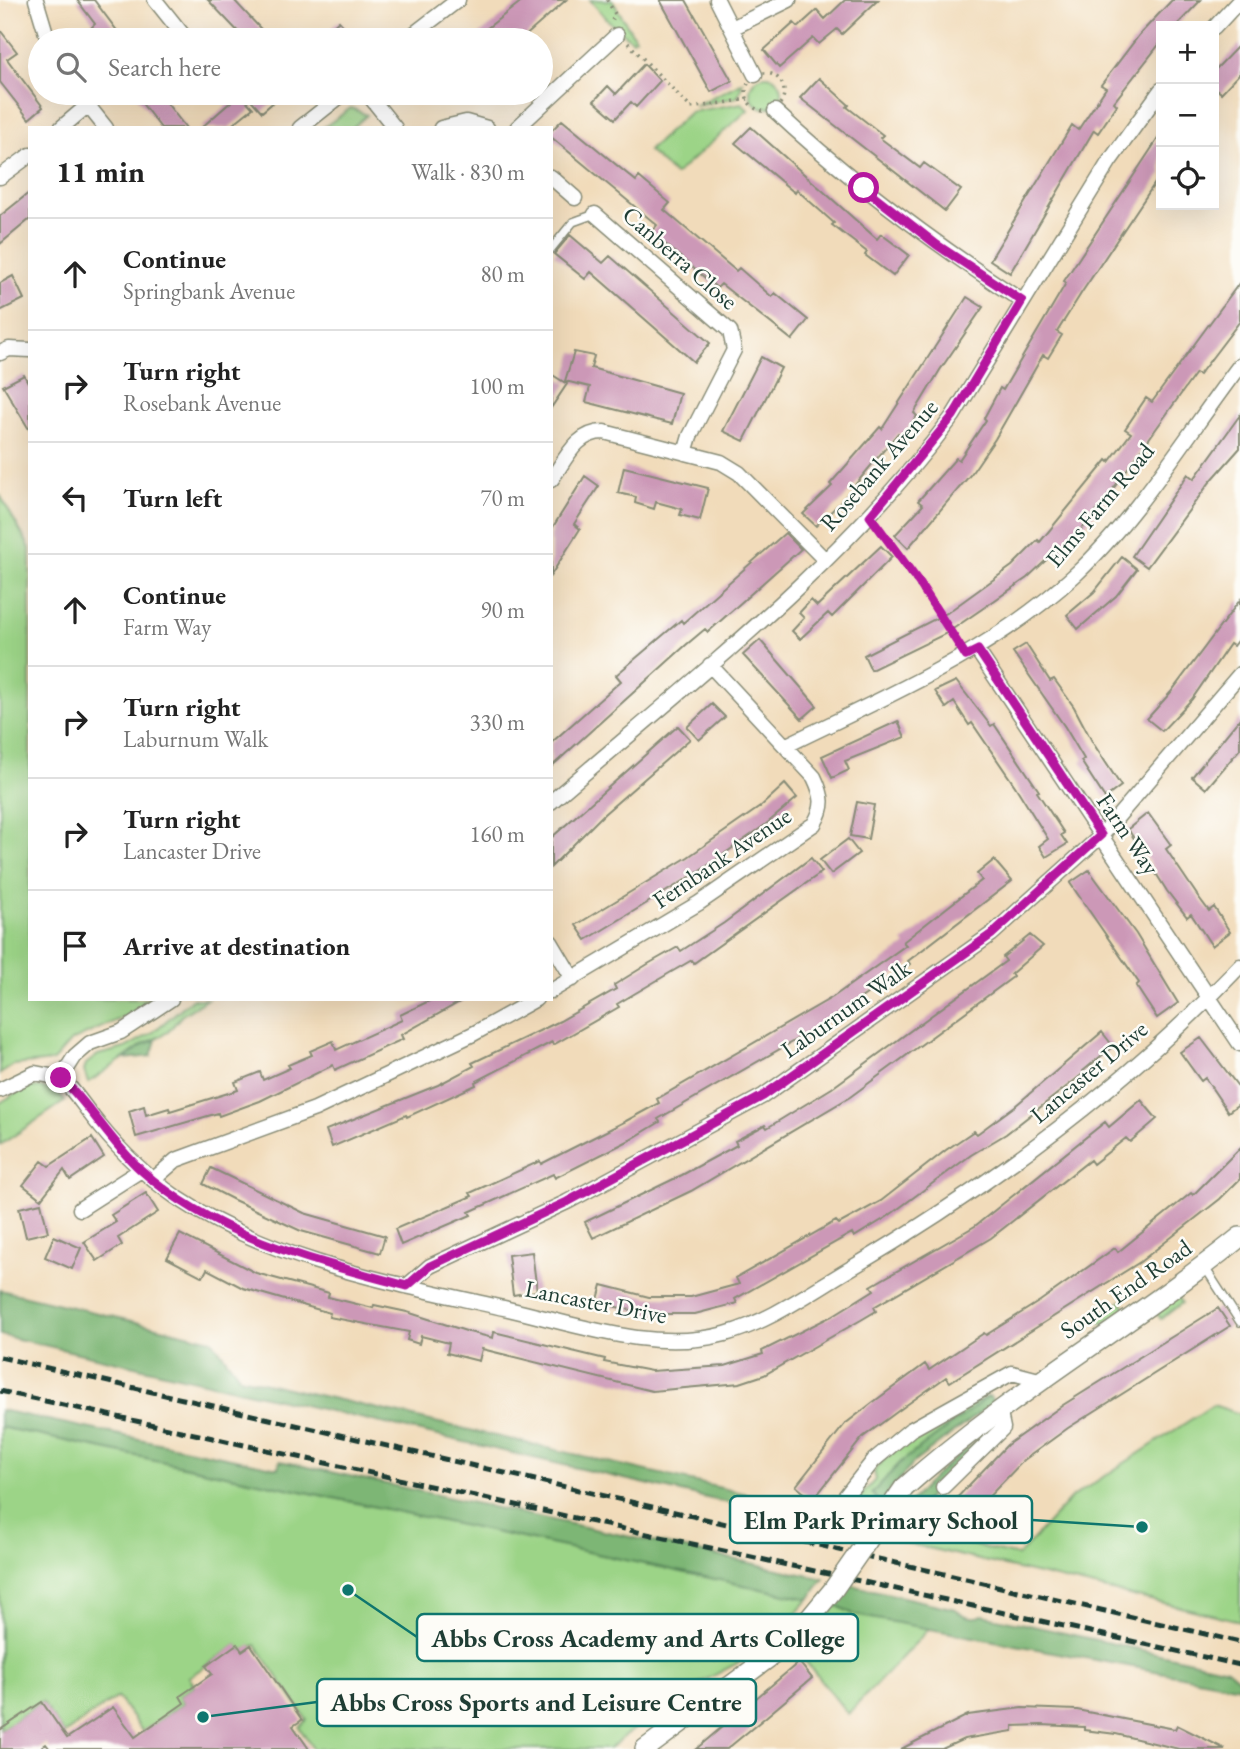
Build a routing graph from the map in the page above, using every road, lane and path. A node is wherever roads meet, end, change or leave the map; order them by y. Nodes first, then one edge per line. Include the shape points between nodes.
1 (36, 0) edge
2 (155, 0) edge
3 (458, 0) edge
4 (607, 0) edge
5 (717, 0) edge
6 (789, 0) edge
7 (1240, 0) edge
8 (442, 4) edge
9 (1219, 23) edge
10 (44, 28) edge
11 (177, 28) edge
12 (418, 28) edge
13 (732, 29) junction
14 (617, 35) junction
15 (755, 75) junction
16 (553, 95) edge
17 (1156, 97) edge
18 (748, 99) junction
19 (329, 105) edge
20 (377, 105) edge
21 (542, 105) edge
22 (87, 106) joint
23 (775, 111) junction
24 (63, 126) edge
25 (104, 126) edge
26 (303, 126) edge
27 (393, 126) edge
28 (449, 126) edge
29 (480, 126) edge
30 (519, 126) edge
31 (28, 156) edge
32 (0, 177) edge
33 (553, 179) edge
34 (575, 198) dead end
35 (595, 214) joint
36 (553, 247) edge
37 (1022, 301) junction
38 (28, 350) edge
39 (0, 353) edge
40 (1240, 365) edge
41 (685, 453) junction
42 (553, 478) edge
43 (870, 516) junction
44 (825, 561) junction
45 (972, 653) junction
46 (710, 665) junction
47 (1240, 674) edge
48 (785, 746) junction
49 (553, 800) edge
50 (1101, 835) junction
51 (553, 945) edge
52 (1240, 966) edge
53 (573, 979) junction
54 (553, 990) edge
55 (1209, 998) junction
56 (167, 1001) edge
57 (532, 1001) edge
58 (1240, 1044) edge
59 (61, 1078) junction
60 (0, 1090) edge
61 (141, 1170) junction
62 (153, 1180) junction
63 (80, 1209) dead end
64 (1240, 1237) edge
65 (1204, 1266) junction
66 (407, 1286) junction
67 (1240, 1322) edge
68 (1040, 1380) junction
69 (999, 1409) junction
70 (943, 1487) dead end
71 (844, 1498) dead end
72 (645, 1749) edge

1 - 10 street
2 - 11 street
3 - 8 street
4 - 14 path via 615,14 610,25
5 - 13 street
6 - 13 street
7 - 9 street
8 - 12 street
13 - 15 street
14 - 16 street
14 - 18 path via 691,108
15 - 18 path via 748,84
15 - 23 path via 768,71 779,81 781,103
17 - 37 street, Rosebank Avenue via 1109,162
18 - 23 path via 759,111
19 - 26 street
20 - 27 street
21 - 30 street
22 - 24 street
22 - 25 street
23 - 37 street via 926,237
28 - 29 street via 466,122
31 - 32 street
33 - 34 street
35 - 36 lane via 573,222
35 - 41 street, Canberra Close via 730,331 734,350
37 - 43 street, Rosebank Avenue via 953,416
38 - 39 street
40 - 45 street, Elms Farm Road via 1142,496 1078,572
41 - 42 street via 589,432
41 - 44 street via 739,472
43 - 44 street, Rosebank Avenue
43 - 45 path
44 - 46 street, Rosebank Avenue
45 - 48 street, Elms Farm Road
45 - 50 street, Farm Way
46 - 48 street, Fernbank Avenue
46 - 49 street, Rosebank Avenue
47 - 50 street, Laburnum Walk
48 - 53 street, Fernbank Avenue via 814,777 823,795 822,811 814,824
50 - 55 street, Farm Way
50 - 66 street, Laburnum Walk via 992,934 763,1096 567,1202 430,1266
51 - 53 street
52 - 55 street, Lancaster Drive
53 - 54 street, Fernbank Avenue
55 - 58 street, Farm Way
55 - 66 street, Lancaster Drive via 1078,1113 975,1191 776,1313 727,1333 688,1341 637,1339
56 - 59 street via 121,1032 90,1043
57 - 62 street via 315,1109 176,1160
59 - 60 street via 35,1073
59 - 61 street, Lancaster Drive
61 - 62 street, Lancaster Drive
61 - 63 street
62 - 66 street, Lancaster Drive via 253,1239 303,1258
64 - 65 street, South End Road
65 - 67 lane
65 - 68 street, South End Road
68 - 69 street, South End Road
68 - 71 street via 1012,1373 910,1430 874,1460
69 - 70 street via 1003,1428
69 - 72 street, South End Road, bridge via 904,1488 833,1590 790,1642

